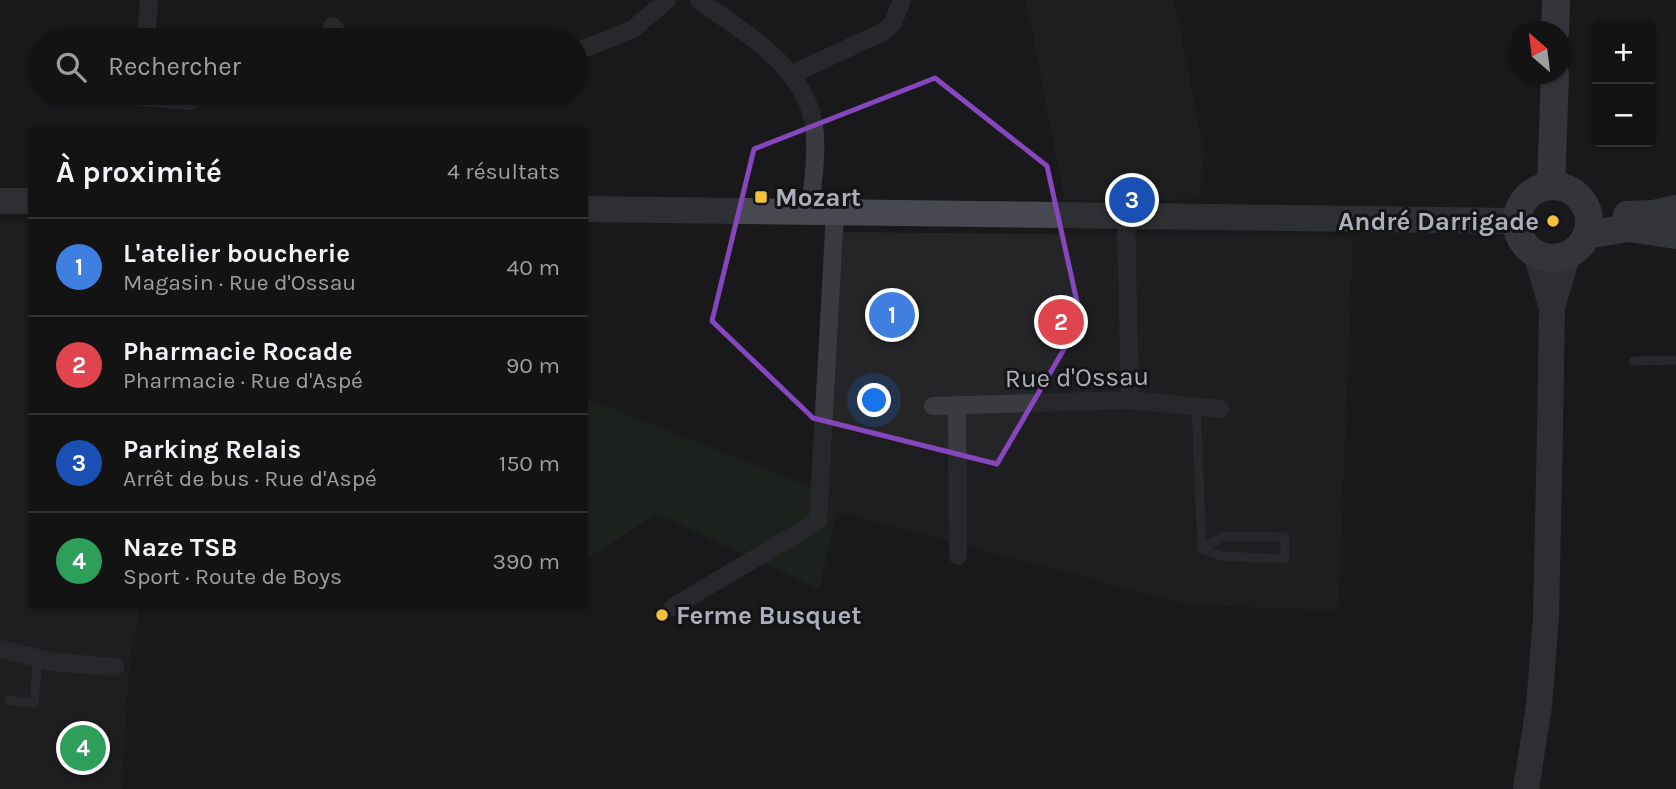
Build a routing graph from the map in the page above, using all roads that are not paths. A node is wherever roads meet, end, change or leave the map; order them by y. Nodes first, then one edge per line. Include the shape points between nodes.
1 (149, 0) edge
2 (667, 0) edge
3 (699, 0) edge
4 (902, 0) edge
5 (1556, 0) edge
6 (1555, 21) edge
7 (147, 28) edge
8 (588, 47) edge
9 (792, 74) junction
10 (1555, 84) edge
11 (1551, 186) junction
12 (0, 201) edge
13 (28, 201) edge
14 (588, 209) edge
15 (1676, 209) edge
16 (822, 213) junction
17 (1126, 216) junction
18 (1517, 221) junction
19 (1581, 234) junction
20 (1676, 235) edge
21 (1536, 253) junction
22 (1552, 308) junction
23 (1676, 360) edge
24 (1633, 361) dead end
25 (1129, 400) junction
26 (957, 405) junction
27 (1196, 405) junction
28 (933, 406) dead end
29 (1220, 409) dead end
30 (1202, 549) junction
31 (958, 556) dead end
32 (673, 607) dead end
33 (0, 649) edge
34 (38, 658) junction
35 (115, 667) dead end
36 (9, 700) dead end
37 (1526, 789) edge

1 - 7 street
2 - 8 street via 633,29
3 - 9 street
4 - 9 street via 893,23 883,32
5 - 6 main road
9 - 16 street via 814,125
10 - 11 main road
11 - 18 main road via 1530,195
11 - 19 main road via 1574,193 1583,202
12 - 13 main road
14 - 16 main road
15 - 19 main road
16 - 17 main road
16 - 32 street via 818,521
17 - 18 main road
17 - 25 street
18 - 21 main road via 1525,245
19 - 20 main road via 1628,228
19 - 21 main road via 1554,258
19 - 22 main road
21 - 22 main road
22 - 37 main road via 1545,618 1539,706
23 - 24 lane
25 - 26 street, Rue d'Ossau
25 - 27 street, Rue d'Ossau
26 - 28 street, Rue d'Ossau
26 - 31 street
27 - 29 street, Rue d'Ossau
27 - 30 lane
30 - 30 lane via 1222,555 1284,559 1285,537 1224,536
33 - 34 street
34 - 35 street
34 - 36 lane via 34,703

